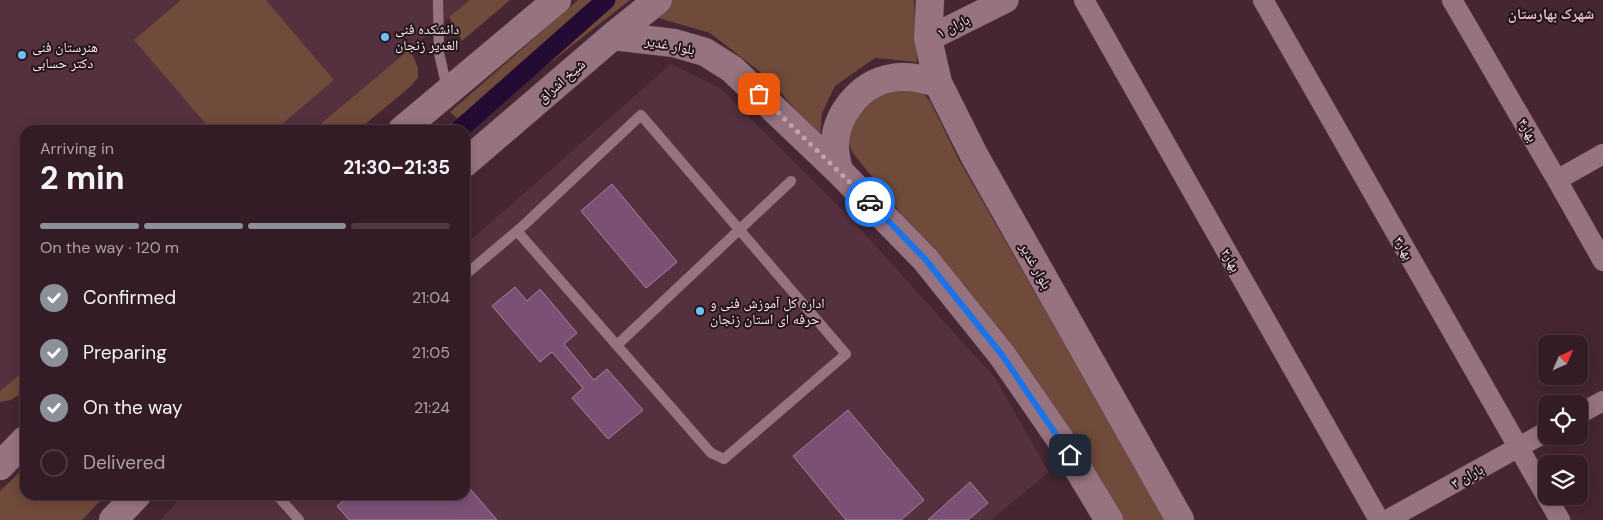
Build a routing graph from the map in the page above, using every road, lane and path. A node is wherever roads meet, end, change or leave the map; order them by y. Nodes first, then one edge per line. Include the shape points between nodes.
1 (438, 0) edge
2 (557, 0) edge
3 (658, 0) edge
4 (930, 0) edge
5 (1006, 0) edge
6 (1084, 0) edge
7 (1263, 0) edge
8 (1452, 0) edge
9 (613, 36) junction
10 (928, 39) junction
11 (938, 83) junction
12 (448, 92) junction
13 (413, 125) edge
14 (1603, 154) edge
15 (470, 159) edge
16 (839, 171) junction
17 (1557, 180) junction
18 (791, 181) dead end
19 (517, 230) junction
20 (740, 230) junction
21 (1603, 262) edge
22 (470, 271) edge
23 (616, 345) junction
24 (1603, 401) edge
25 (1588, 409) edge
26 (1538, 436) edge
27 (15, 441) edge
28 (1519, 447) junction
29 (0, 466) edge
30 (132, 500) edge
31 (281, 500) edge
32 (112, 520) edge
33 (299, 520) edge
34 (1110, 520) edge
35 (1180, 520) edge
36 (1379, 520) edge
37 (1387, 520) edge
38 (1560, 520) edge

1 - 12 lane via 439,53
2 - 12 main road
3 - 9 main road, شیخ اشراق
4 - 10 main road, بلوار غدیر
5 - 10 street, باران ۱
6 - 36 street, بهار۲
7 - 28 street, بهار۳
8 - 17 street, بهار۴
9 - 15 main road, شیخ اشراق
9 - 16 main road, بلوار غدیر via 674,43 705,52 732,69
10 - 11 main road, بلوار غدیر
11 - 16 main road via 914,77 891,78 869,87 851,103 839,123 835,147
11 - 35 main road, بلوار غدیر via 974,155
12 - 13 main road
14 - 17 street
16 - 34 main road, بلوار غدیر via 925,259 1002,355 1060,439
17 - 21 street, بهار۴
18 - 20 lane
19 - 20 lane via 642,115
19 - 22 lane
19 - 23 lane
20 - 23 lane
20 - 23 lane via 846,354 724,459 711,452
24 - 25 street
26 - 28 street, باران ۳
27 - 29 main road
28 - 37 street, باران ۳
28 - 38 street, بهار۳
30 - 32 main road
31 - 33 lane

